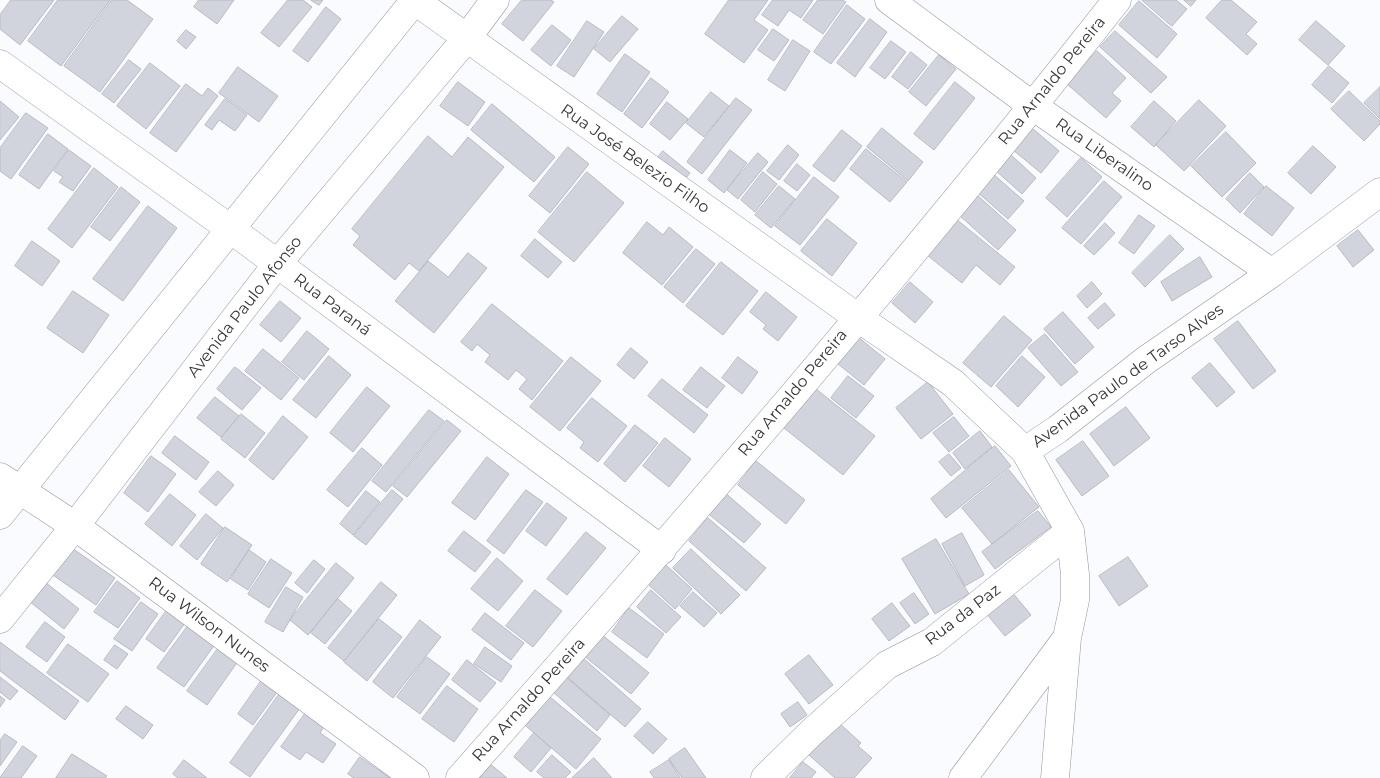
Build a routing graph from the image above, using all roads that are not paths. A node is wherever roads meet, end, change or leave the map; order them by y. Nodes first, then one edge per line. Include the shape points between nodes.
1 (414, 0) edge
2 (495, 0) edge
3 (889, 0) edge
4 (1117, 0) edge
5 (466, 39) junction
6 (0, 64) edge
7 (1034, 106) junction
8 (1380, 192) edge
9 (232, 230) junction
10 (277, 264) junction
11 (1272, 273) junction
12 (857, 317) junction
13 (1025, 451) junction
14 (10, 483) edge
15 (0, 515) edge
16 (75, 526) junction
17 (1070, 532) junction
18 (662, 550) junction
19 (0, 619) edge
20 (1068, 638) junction
21 (415, 778) edge
22 (460, 778) edge
23 (765, 778) edge
24 (963, 778) edge
25 (1054, 778) edge

1 - 5 street, Rua José Belezio Filho
1 - 9 street
2 - 5 street, Avenida Paulo Afonso
3 - 7 street, Rua Liberalino
4 - 7 street, Rua Arnaldo Pereira
5 - 10 street, Avenida Paulo Afonso
5 - 12 street, Rua José Belezio Filho
6 - 9 street, Rua Paraná
7 - 11 street, Rua Liberalino
7 - 12 street, Rua Arnaldo Pereira
8 - 11 street, Avenida Paulo de Tarso Alves
9 - 10 street, Rua Paraná
9 - 14 street
10 - 16 street, Avenida Paulo Afonso
10 - 18 street, Rua Paraná
11 - 13 street, Avenida Paulo de Tarso Alves via 1146,360
12 - 13 street, Avenida Paulo de Tarso Alves via 953,383
12 - 18 street, Rua Arnaldo Pereira
13 - 17 street
14 - 15 street
14 - 16 street, Rua Wilson Nunes
16 - 19 street, Avenida Paulo Afonso
16 - 21 street, Rua Wilson Nunes
17 - 20 street via 1075,600
17 - 23 street, Rua da Paz via 932,642 887,665
18 - 22 street, Rua Arnaldo Pereira
20 - 24 street
20 - 25 street

